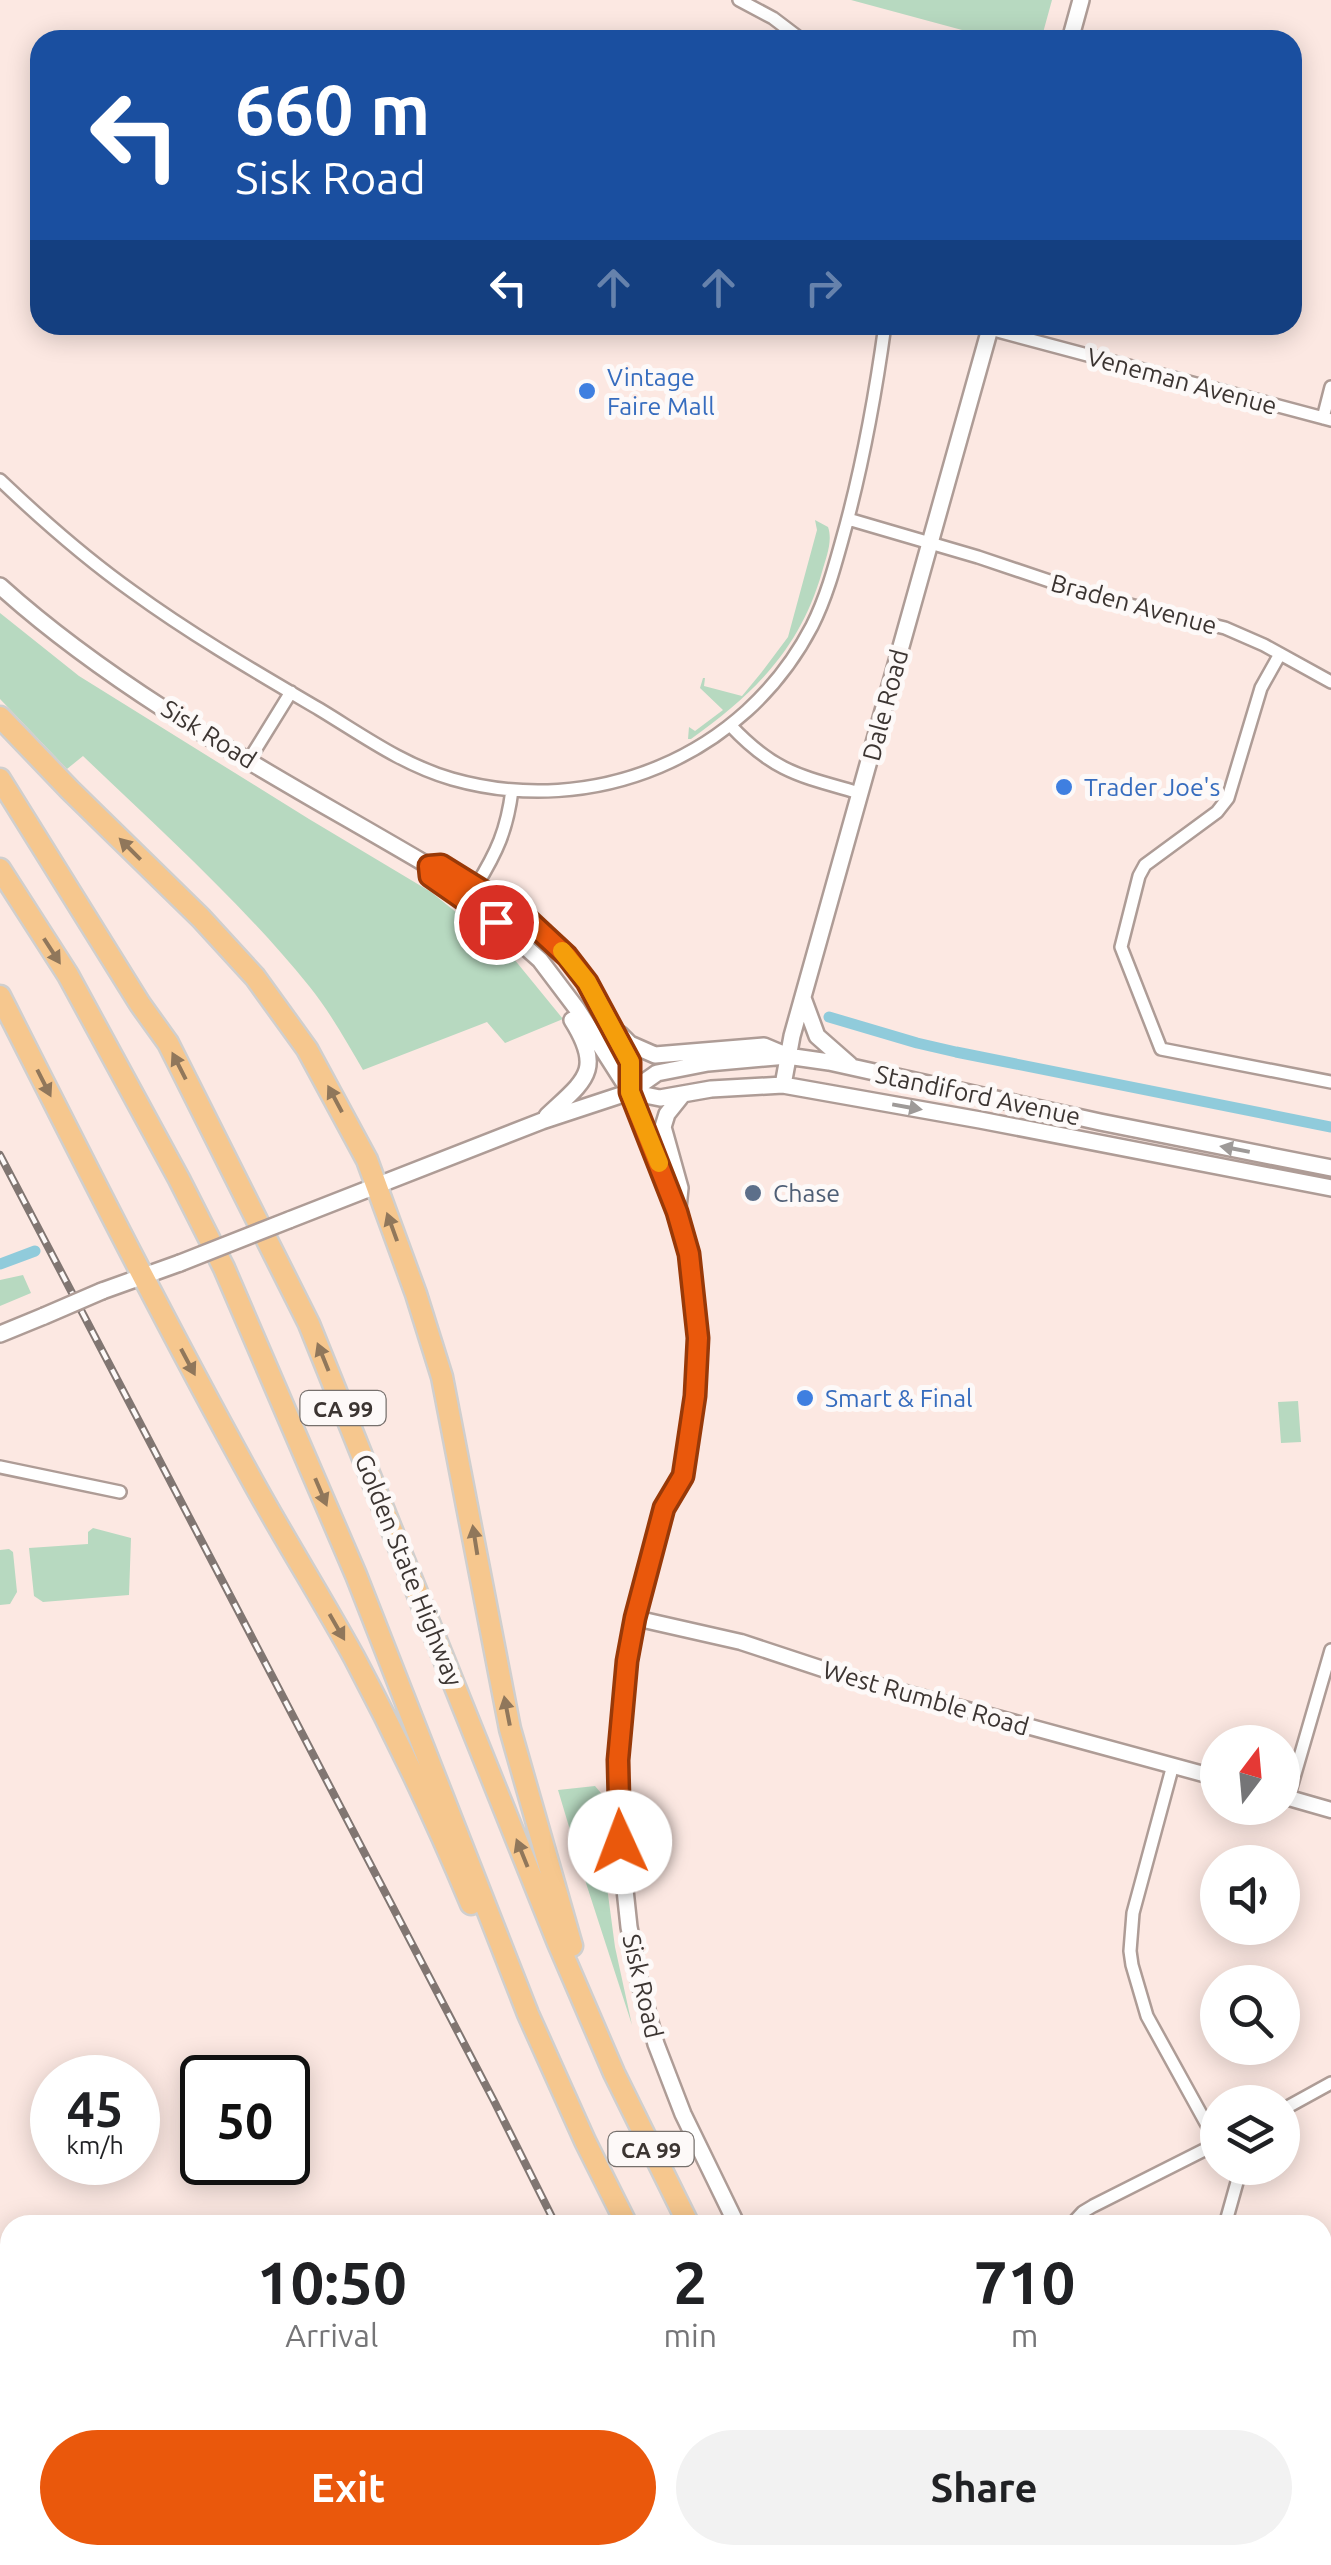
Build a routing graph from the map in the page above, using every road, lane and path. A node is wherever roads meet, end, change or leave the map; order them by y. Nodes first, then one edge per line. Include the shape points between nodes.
1 (739, 0) edge
2 (1080, 0) edge
3 (789, 30) edge
4 (1072, 30) edge
5 (883, 335) edge
6 (983, 335) edge
7 (1018, 335) edge
8 (1331, 387) edge
9 (1327, 419) edge
10 (0, 480) edge
11 (848, 520) junction
12 (930, 542) junction
13 (0, 586) edge
14 (1280, 654) junction
15 (1331, 682) edge
16 (290, 692) junction
17 (0, 717) edge
18 (730, 725) junction
19 (248, 760) junction
20 (0, 779) edge
21 (512, 790) junction
22 (860, 793) junction
23 (429, 866) junction
24 (0, 869) edge
25 (476, 886) junction
26 (496, 922) junction
27 (0, 996) edge
28 (803, 998) junction
29 (610, 1026) junction
30 (786, 1056) junction
31 (853, 1068) junction
32 (1331, 1082) edge
33 (783, 1085) junction
34 (630, 1092) junction
35 (684, 1094) junction
36 (542, 1121) junction
37 (1331, 1168) edge
38 (376, 1187) junction
39 (1331, 1188) edge
40 (677, 1212) junction
41 (142, 1276) junction
42 (0, 1334) edge
43 (0, 1467) edge
44 (120, 1492) dead end
45 (635, 1618) junction
46 (1331, 1650) edge
47 (1329, 1672) edge
48 (1300, 1754) edge
49 (1173, 1765) junction
50 (1200, 1773) edge
51 (1300, 1801) edge
52 (1331, 1810) edge
53 (614, 2073) junction
54 (1331, 2083) edge
55 (1300, 2100) edge
56 (1200, 2111) edge
57 (585, 2141) junction
58 (1200, 2152) edge
59 (1236, 2185) edge
60 (623, 2215) edge
61 (684, 2215) edge
62 (733, 2215) edge
63 (1079, 2215) edge
64 (1228, 2215) edge

1 - 3 street
2 - 4 main road
5 - 11 street
6 - 12 main road, Dale Road
7 - 9 street, Veneman Avenue
8 - 9 street
10 - 16 street via 133,593
11 - 12 street, Braden Avenue
11 - 18 street via 802,644
12 - 14 street, Braden Avenue via 1097,597 1225,628
12 - 22 main road, Dale Road
13 - 19 main road, Sisk Road via 97,662
14 - 15 street, Braden Avenue
14 - 32 street via 1261,688 1228,798 1145,865 1120,948 1161,1049
16 - 19 street
16 - 21 street via 426,770
38 -> 17 highway via 307,1050 254,977
18 - 21 street via 673,761 627,778 566,791
18 - 22 street via 786,771
19 - 23 main road, Sisk Road
53 -> 20 highway, Golden State Highway / CA 99 via 309,1324 168,1042
21 - 25 street via 504,834
22 - 28 main road, Dale Road
23 - 25 main road, Sisk Road via 441,865
23 - 26 main road, Sisk Road via 430,876
24 -> 57 highway, Golden State Highway / CA 99 via 68,975 224,1268
25 - 29 main road, Sisk Road via 525,917 567,956
26 - 34 main road, Sisk Road via 540,960
26 - 36 main road via 556,995 589,1055 582,1083
27 -> 41 highway
28 - 30 main road, Dale Road
28 - 31 main road via 817,1036
29 - 30 main road via 630,1044 661,1056 764,1046
29 - 34 main road, Sisk Road via 630,1062
30 - 31 main road, Standiford Avenue
30 - 33 main road, Dale Road
30 - 34 main road, Standiford Avenue via 657,1072
37 -> 31 main road, Standiford Avenue
33 - 35 main road, Standiford Avenue
33 -> 39 main road, Standiford Avenue
34 - 35 main road, Standiford Avenue
34 - 36 main road, Standiford Avenue
34 - 40 main road, Sisk Road
35 - 40 main road via 663,1127 680,1188
36 - 38 main road, Standiford Avenue
38 - 41 main road, Standiford Avenue, bridge
53 -> 38 highway via 520,1769 442,1377
40 - 45 main road, Sisk Road via 696,1300 695,1396 683,1476 664,1508
41 - 42 main road, Standiford Avenue, bridge
41 -> 57 highway via 396,1738 518,2018
43 - 44 street
45 - 49 street, West Rumble Road
45 - 62 main road, Sisk Road via 618,1760 629,1928 667,2075
46 - 47 street
47 - 48 street
49 - 50 street, West Rumble Road
49 - 56 street via 1133,1913 1130,1951 1147,2016
51 - 52 street
53 - 61 highway, Golden State Highway / CA 99
54 - 55 street
57 - 60 highway, Golden State Highway / CA 99
58 - 63 street
59 - 64 street

